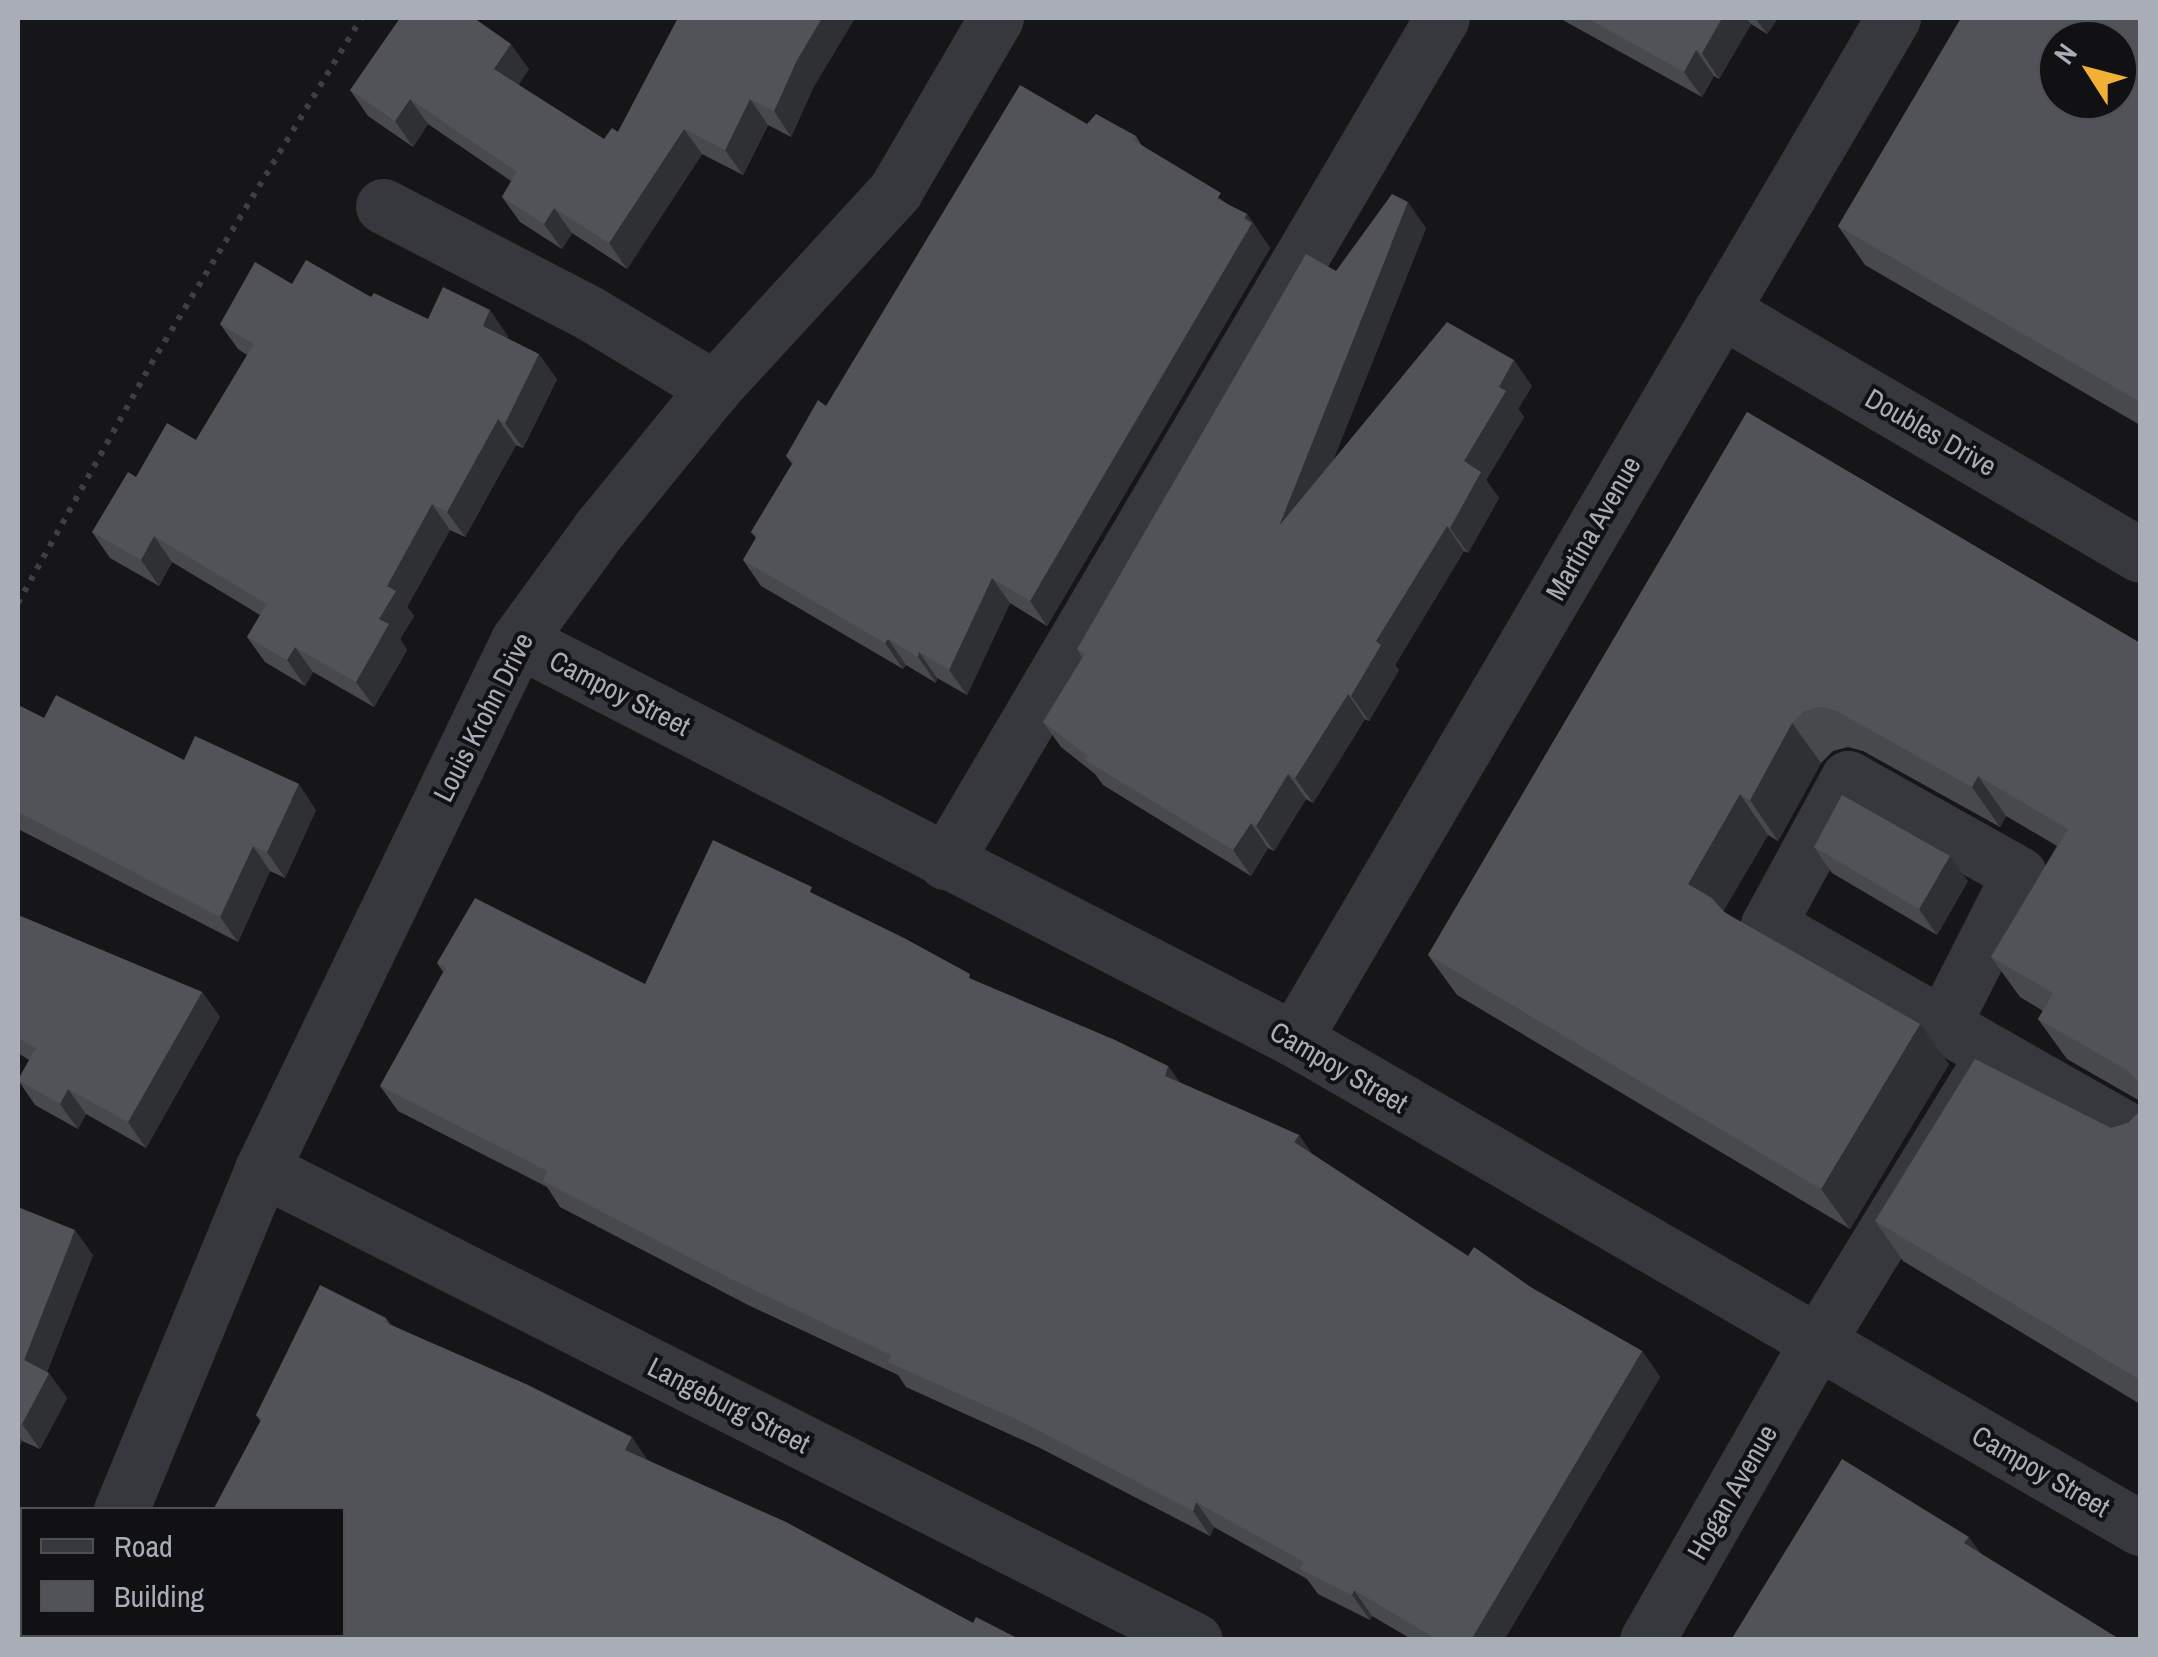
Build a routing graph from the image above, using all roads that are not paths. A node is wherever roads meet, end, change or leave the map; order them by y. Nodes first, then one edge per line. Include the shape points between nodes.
1 (996, 18) edge
2 (1442, 18) edge
3 (1893, 18) edge
4 (383, 206) dead end
5 (1721, 310) junction
6 (714, 388) junction
7 (2140, 555) edge
8 (518, 640) junction
9 (944, 862) junction
10 (1943, 1024) junction
11 (1294, 1040) junction
12 (1994, 1054) junction
13 (2140, 1137) edge
14 (262, 1169) junction
15 (1816, 1344) junction
16 (122, 1507) edge
17 (2140, 1528) edge
18 (1195, 1640) edge
19 (1647, 1640) edge

1 - 6 street, Louis Krohn Drive via 895,191
2 - 9 street
3 - 5 street, Martina Avenue
4 - 6 street via 591,314
5 - 7 street, Doubles Drive
5 - 11 street, Martina Avenue
6 - 8 street, Louis Krohn Drive
8 - 9 street, Campoy Street
8 - 14 street, Louis Krohn Drive
9 - 11 street, Campoy Street
10 - 10 street via 1768,925 1848,778 2019,874
10 - 12 street
11 - 15 street, Campoy Street
12 - 13 street
12 - 15 street, Hogan Avenue
14 - 16 street, Louis Krohn Drive
14 - 18 street, Langeburg Street
15 - 17 street, Campoy Street
15 - 19 street, Hogan Avenue

